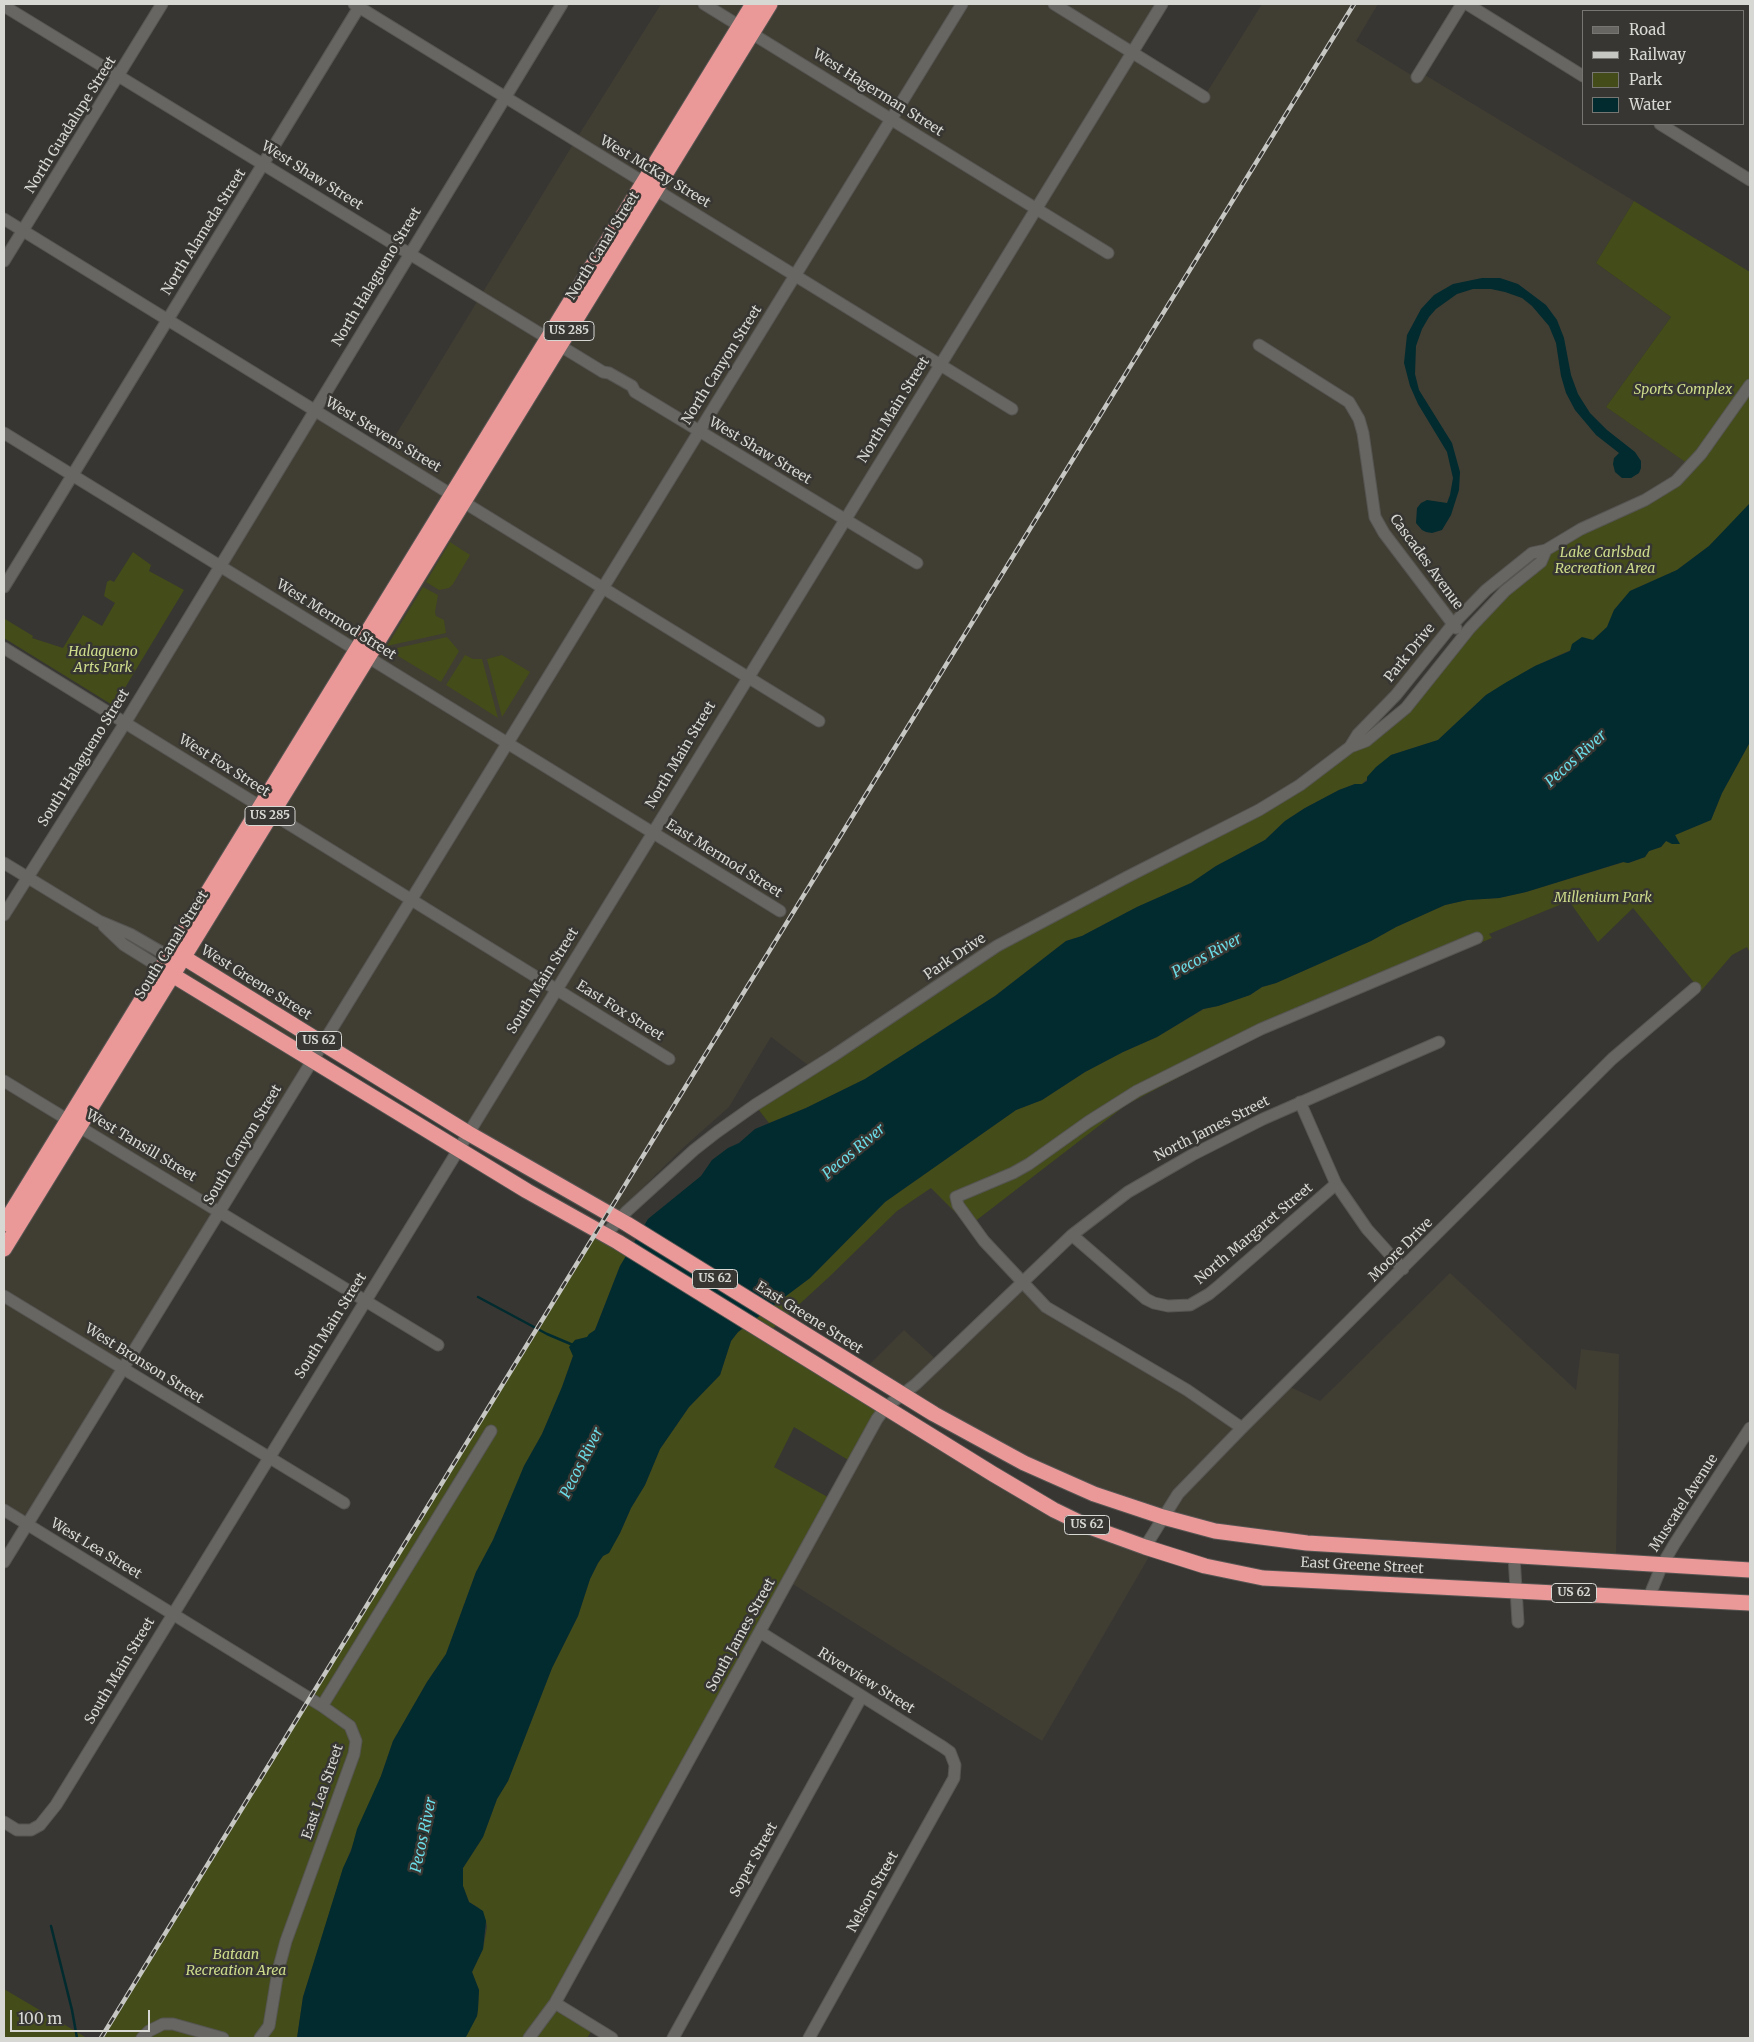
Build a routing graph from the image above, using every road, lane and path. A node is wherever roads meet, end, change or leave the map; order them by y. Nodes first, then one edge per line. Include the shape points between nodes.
1 (162, 4) edge
2 (562, 4) edge
3 (704, 4) edge
4 (753, 4) edge
5 (770, 4) edge
6 (962, 4) edge
7 (1054, 4) edge
8 (1162, 4) edge
9 (1462, 4) edge
10 (1467, 4) edge
11 (358, 5) edge
12 (4, 6) edge
13 (746, 30) junction
14 (1132, 52) junction
15 (1582, 75) edge
16 (118, 76) junction
17 (1417, 77) dead end
18 (504, 97) junction
19 (1204, 97) dead end
20 (891, 119) junction
21 (1662, 125) edge
22 (263, 164) junction
23 (1750, 180) edge
24 (643, 182) junction
25 (656, 190) junction
26 (1036, 208) junction
27 (4, 219) edge
28 (22, 231) junction
29 (1108, 253) dead end
30 (409, 254) junction
31 (4, 261) edge
32 (795, 275) junction
33 (167, 320) junction
34 (554, 342) junction
35 (1259, 345) dead end
36 (940, 365) junction
37 (1750, 385) edge
38 (1012, 409) dead end
39 (314, 410) junction
40 (698, 431) junction
41 (4, 433) edge
42 (72, 475) junction
43 (458, 498) junction
44 (844, 520) junction
45 (1546, 550) junction
46 (916, 563) dead end
47 (220, 566) junction
48 (4, 587) edge
49 (602, 587) junction
50 (1452, 624) junction
51 (1462, 637) junction
52 (4, 648) edge
53 (361, 654) junction
54 (747, 677) junction
55 (819, 721) dead end
56 (125, 723) junction
57 (506, 743) junction
58 (1350, 747) junction
59 (266, 809) junction
60 (652, 832) junction
61 (4, 863) edge
62 (27, 877) junction
63 (412, 900) junction
64 (780, 911) dead end
65 (4, 915) edge
66 (1477, 938) dead end
67 (171, 964) junction
68 (1695, 988) dead end
69 (556, 989) junction
70 (1439, 1042) dead end
71 (323, 1043) junction
72 (669, 1059) dead end
73 (312, 1061) junction
74 (4, 1081) edge
75 (1300, 1102) junction
76 (74, 1123) junction
77 (468, 1132) junction
78 (458, 1149) junction
79 (1336, 1184) junction
80 (220, 1212) junction
81 (4, 1224) edge
82 (626, 1224) junction
83 (605, 1235) junction
84 (1072, 1236) junction
85 (4, 1249) edge
86 (1403, 1269) junction
87 (1022, 1282) junction
88 (4, 1296) edge
89 (365, 1300) junction
90 (438, 1345) dead end
91 (122, 1368) junction
92 (902, 1395) junction
93 (886, 1407) junction
94 (1242, 1428) junction
95 (1750, 1428) edge
96 (490, 1431) dead end
97 (1006, 1454) junction
98 (268, 1457) junction
99 (992, 1474) junction
100 (344, 1503) dead end
101 (4, 1510) edge
102 (1163, 1517) junction
103 (27, 1524) junction
104 (1145, 1547) junction
105 (1514, 1556) junction
106 (4, 1562) edge
107 (1662, 1565) junction
108 (1750, 1570) edge
109 (1515, 1590) junction
110 (1650, 1597) junction
111 (1750, 1604) edge
112 (173, 1614) junction
113 (1518, 1622) dead end
114 (760, 1632) junction
115 (862, 1696) junction
116 (322, 1706) junction
117 (954, 1759) joint
118 (4, 1822) edge
119 (555, 2003) junction
120 (142, 2038) edge
121 (223, 2038) edge
122 (260, 2038) edge
123 (529, 2038) edge
124 (612, 2038) edge
125 (673, 2038) edge
126 (809, 2038) edge

1 - 16 street, North Guadalupe Street
2 - 18 street, North Halagueno Street
3 - 13 street, West Hagerman Street
4 - 13 highway, North Canal Street / US 285
5 - 13 highway, North Canal Street / US 285
6 - 20 street, North Canyon Street
7 - 14 street
8 - 14 street, North Main Street
9 - 17 street
10 - 15 street
11 - 18 street, West McKay Street
11 - 22 street, North Alameda Street
12 - 16 street, West Shaw Street
13 - 20 street, West Hagerman Street
13 - 24 highway, North Canal Street / US 285
13 - 25 highway, North Canal Street / US 285
14 - 19 street
14 - 26 street, North Main Street
16 - 22 street, West Shaw Street
16 - 28 street, North Guadalupe Street
18 - 24 street, West McKay Street
18 - 30 street, North Halagueno Street
20 - 26 street, West Hagerman Street
20 - 32 street, North Canyon Street
21 - 23 street
22 - 30 street, West Shaw Street
22 - 33 street, North Alameda Street
24 - 25 street, West McKay Street
24 - 34 highway, North Canal Street / US 285
25 - 32 street, West McKay Street
25 - 34 highway, North Canal Street / US 285
26 - 29 street, West Hagerman Street
26 - 36 street, North Main Street
27 - 28 street, West Stevens Street
28 - 31 street, North Guadalupe Street
28 - 33 street, West Stevens Street
30 - 34 street, West Shaw Street
30 - 39 street, North Halagueno Street
32 - 36 street, West McKay Street
32 - 40 street, North Canyon Street
33 - 39 street, West Stevens Street
33 - 42 street, North Alameda Street
34 - 40 street, West Shaw Street via 603,372 605,378 628,393 635,392
34 - 43 highway, North Canal Street / US 285
35 - 50 street, Cascades Avenue via 1349,402 1363,433 1375,517
36 - 38 street, West McKay Street
36 - 44 street, North Main Street
37 - 45 street, Park Drive via 1701,454 1676,481
39 - 43 street, West Stevens Street
39 - 47 street, North Halagueno Street
40 - 44 street, West Shaw Street
40 - 49 street, North Canyon Street
41 - 42 street, West Mermod Street
42 - 47 street, West Mermod Street
42 - 48 street, North Alameda Street
43 - 49 street, West Stevens Street
43 - 53 highway, North Canal Street / US 285
44 - 46 street, West Shaw Street
44 - 54 street, North Main Street
45 - 50 street, Park Drive via 1532,553 1510,569
45 - 51 street, Park Drive via 1541,562 1506,591
47 - 53 street, West Mermod Street
47 - 56 street, South Halagueno Street
49 - 54 street, West Stevens Street
49 - 57 street, North Canyon Street
50 - 51 street, Cascades Avenue
50 - 58 street, Park Drive
51 - 58 street, Park Drive via 1406,708 1366,741
52 - 56 street, West Fox Street
53 - 57 street, West Mermod Street
53 - 59 highway, South Canal Street / US 285
54 - 55 street, West Stevens Street
54 - 60 street, North Main Street
56 - 59 street, West Fox Street
56 - 62 street, South Halagueno Street
57 - 60 street, West Mermod Street
57 - 63 street, South Canyon Street
58 - 82 street, Park Drive via 1300,785 1259,810 997,946 742,1113 694,1150
59 - 63 street, West Fox Street
59 - 67 highway, South Canal Street / US 285
60 - 64 street, East Mermod Street
60 - 69 street, South Main Street
61 - 62 street, West Greene Street
62 - 65 street, South Halagueno Street
62 - 67 street, West Greene Street via 99,921 124,945
63 - 69 street, West Fox Street
63 - 71 street, South Canyon Street
66 - 87 street via 1261,1029 1137,1091 1013,1173 958,1195 958,1205 971,1223
67 - 71 highway, West Greene Street / US 62
67 - 73 highway, West Greene Street / US 62
67 - 76 highway, South Canal Street
68 - 86 street, Moore Drive via 1612,1059
69 - 72 street, East Fox Street
69 - 77 street, South Main Street
70 - 75 street, North James Street
71 - 73 street, South Canyon Street
71 - 77 highway, West Greene Street / US 62
73 - 78 highway, West Greene Street / US 62
73 - 80 street, South Canyon Street
74 - 76 street, West Tansill Street
75 - 79 street
75 - 84 street, North James Street via 1159,1173 1128,1192
76 - 80 street, West Tansill Street
76 - 81 highway, South Canal Street
76 - 85 highway, South Canal Street
77 - 78 street, South Main Street
77 - 82 highway, East Greene Street / US 62
78 - 83 highway, East Greene Street / US 62
78 - 89 street, South Main Street
79 - 84 street, North Margaret Street via 1220,1285 1190,1305 1168,1306 1146,1299
79 - 86 street via 1367,1228
80 - 89 street, West Tansill Street
80 - 91 street, South Canyon Street
82 - 83 street, Park Drive
82 - 92 highway, East Greene Street / US 62
83 - 93 highway, East Greene Street / US 62
84 - 87 street, North James Street
86 - 94 street, Moore Drive
87 - 92 street, South James Street
87 - 94 street via 1046,1307 1187,1390
88 - 91 street, West Bronson Street
89 - 90 street, West Tansill Street
89 - 98 street, South Main Street
91 - 98 street, West Bronson Street
91 - 103 street, South Canyon Street
92 - 93 street, South James Street
92 - 97 highway, East Greene Street / US 62
93 - 99 highway, East Greene Street / US 62
93 - 114 street, South James Street
94 - 102 street, Moore Drive via 1178,1494
95 - 107 street, Muscatel Avenue
96 - 116 street
97 - 99 highway
97 - 102 highway, East Greene Street / US 62 via 1085,1490
98 - 100 street, West Bronson Street
98 - 112 street, South Main Street
99 - 104 highway, East Greene Street / US 62 via 1071,1518
101 - 103 street, West Lea Street
102 - 104 street, Moore Drive
102 - 105 highway, East Greene Street / US 62 via 1215,1531 1307,1543
103 - 106 street, South Canyon Street
103 - 112 street, West Lea Street
104 - 109 highway, East Greene Street / US 62 via 1205,1566 1263,1578
105 - 107 highway, East Greene Street / US 62
105 - 109 street
107 - 108 highway, East Greene Street / US 62
107 - 110 street, Muscatel Avenue
109 - 110 highway, East Greene Street / US 62
109 - 113 street
110 - 111 highway, East Greene Street / US 62
112 - 116 street, East Lea Street
112 - 118 street, South Main Street via 56,1805 40,1825 31,1830 17,1830
114 - 115 street, Riverview Street
114 - 119 street, South James Street
115 - 117 street, Riverview Street via 943,1747
115 - 125 street, Soper Street
116 - 122 street, East Lea Street via 350,1726 356,1741 354,1754 286,1941 269,2026
117 - 126 street, Nelson Street via 954,1778
119 - 123 street, South James Street
119 - 124 street
120 - 121 street via 163,2024

